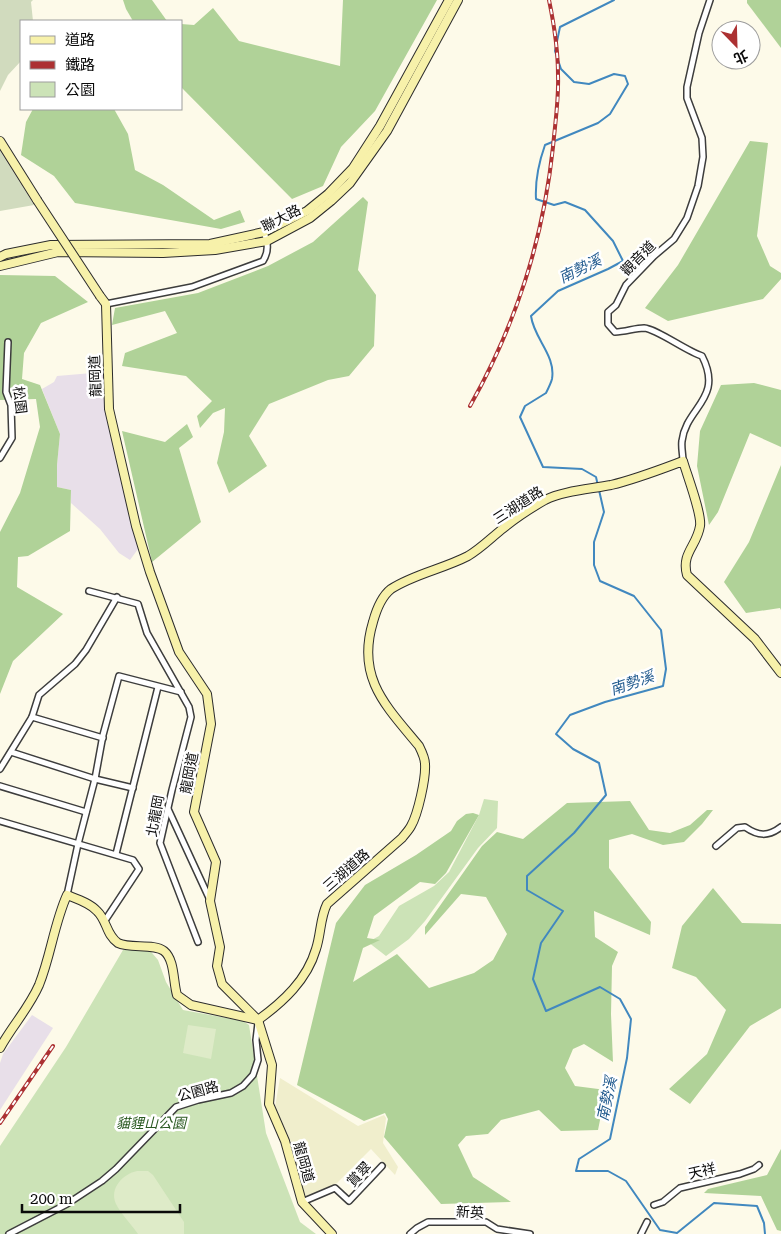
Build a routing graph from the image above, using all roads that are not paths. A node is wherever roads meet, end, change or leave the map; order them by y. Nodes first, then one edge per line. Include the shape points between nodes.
1 (449, 0) edge
2 (458, 0) edge
3 (710, 0) edge
4 (380, 126) junction
5 (388, 131) junction
6 (0, 141) edge
7 (370, 150) junction
8 (297, 221) junction
9 (264, 232) junction
10 (267, 241) junction
11 (0, 257) edge
12 (0, 266) edge
13 (106, 304) junction
14 (8, 342) dead end
15 (0, 458) edge
16 (683, 461) junction
17 (89, 591) dead end
18 (117, 598) junction
19 (781, 672) edge
20 (158, 687) junction
21 (181, 692) junction
22 (32, 717) junction
23 (103, 738) junction
24 (11, 752) junction
25 (0, 769) edge
26 (95, 779) junction
27 (0, 786) edge
28 (133, 788) junction
29 (168, 808) junction
30 (86, 812) junction
31 (0, 821) edge
32 (781, 827) edge
33 (78, 844) junction
34 (716, 846) dead end
35 (116, 854) junction
36 (66, 895) junction
37 (210, 901) junction
38 (104, 922) junction
39 (198, 942) dead end
40 (258, 1020) junction
41 (0, 1048) edge
42 (759, 1165) dead end
43 (382, 1166) dead end
44 (302, 1202) junction
45 (654, 1205) dead end
46 (647, 1222) dead end
47 (9, 1234) edge
48 (332, 1234) edge
49 (410, 1234) edge
50 (530, 1234) edge
51 (641, 1234) edge

1 - 4 street, 聯大路
2 - 5 street, 聯大路
3 - 16 street, 觀音道 via 687,87 687,98 702,138 703,157 698,186 687,218 674,239 626,285 616,305 608,312 608,324 615,332 644,328 654,331 702,356 709,369 709,383 702,404 688,424 682,441
4 - 5 street
4 - 7 street, 聯大路
5 - 7 street, 聯大路
6 - 13 street, bridge
7 - 8 street, 聯大路
8 - 9 street, 聯大路
8 - 10 street, 聯大路
9 - 10 street
9 - 11 street, 聯大路 via 210,244 50,245
10 - 12 street, 聯大路 via 215,250 163,253 58,252
10 - 13 street via 268,253 263,261 192,287
13 - 37 street, 龍岡道 via 109,409 136,526 178,652 207,694 211,724 194,812 216,862
14 - 15 street, 松園 via 6,392 11,405 12,438
16 - 19 street via 700,516 700,526 684,566 687,575 755,639
16 - 40 street, 三湖道路 via 629,480 545,500 457,562 401,583 389,591 368,635 368,666 383,700 424,755 425,776 416,816 402,838 327,904 322,914 316,950 306,973 288,996
17 - 18 street, 北龍岡
18 - 21 street, 北龍岡 via 138,604 147,633
18 - 22 street via 75,664 39,695
20 - 21 street
20 - 23 street via 119,676
20 - 28 street
21 - 29 street, 北龍岡 via 191,717
22 - 23 street
22 - 24 street
23 - 26 street
24 - 25 street
24 - 26 street, 北龍岡
26 - 28 street, 北龍岡
26 - 30 street
27 - 30 street
28 - 35 street
29 - 37 street
29 - 39 street, 北龍岡 via 160,843
30 - 33 street
31 - 33 street
32 - 34 street via 764,836 745,827 737,828
33 - 35 street
33 - 36 street
35 - 38 street via 133,860 139,869
36 - 38 street via 96,910
36 - 41 street via 38,986 26,1011
37 - 40 street, 龍岡道 via 220,946 217,966 222,984
38 - 40 street via 108,933 119,943 164,950 171,962 177,995 191,1005
40 - 44 street, 龍岡道 via 272,1065 269,1104 286,1141
40 - 47 street, 公園路 via 258,1060 253,1075 243,1086 232,1094 176,1107 102,1181 67,1204
42 - 45 street, 天祥 via 740,1174 680,1188
43 - 44 street, 賞翠 via 349,1201 335,1188
44 - 48 street, 龍岡道
46 - 51 street
49 - 50 street, 新英 via 428,1222 486,1222 497,1229

